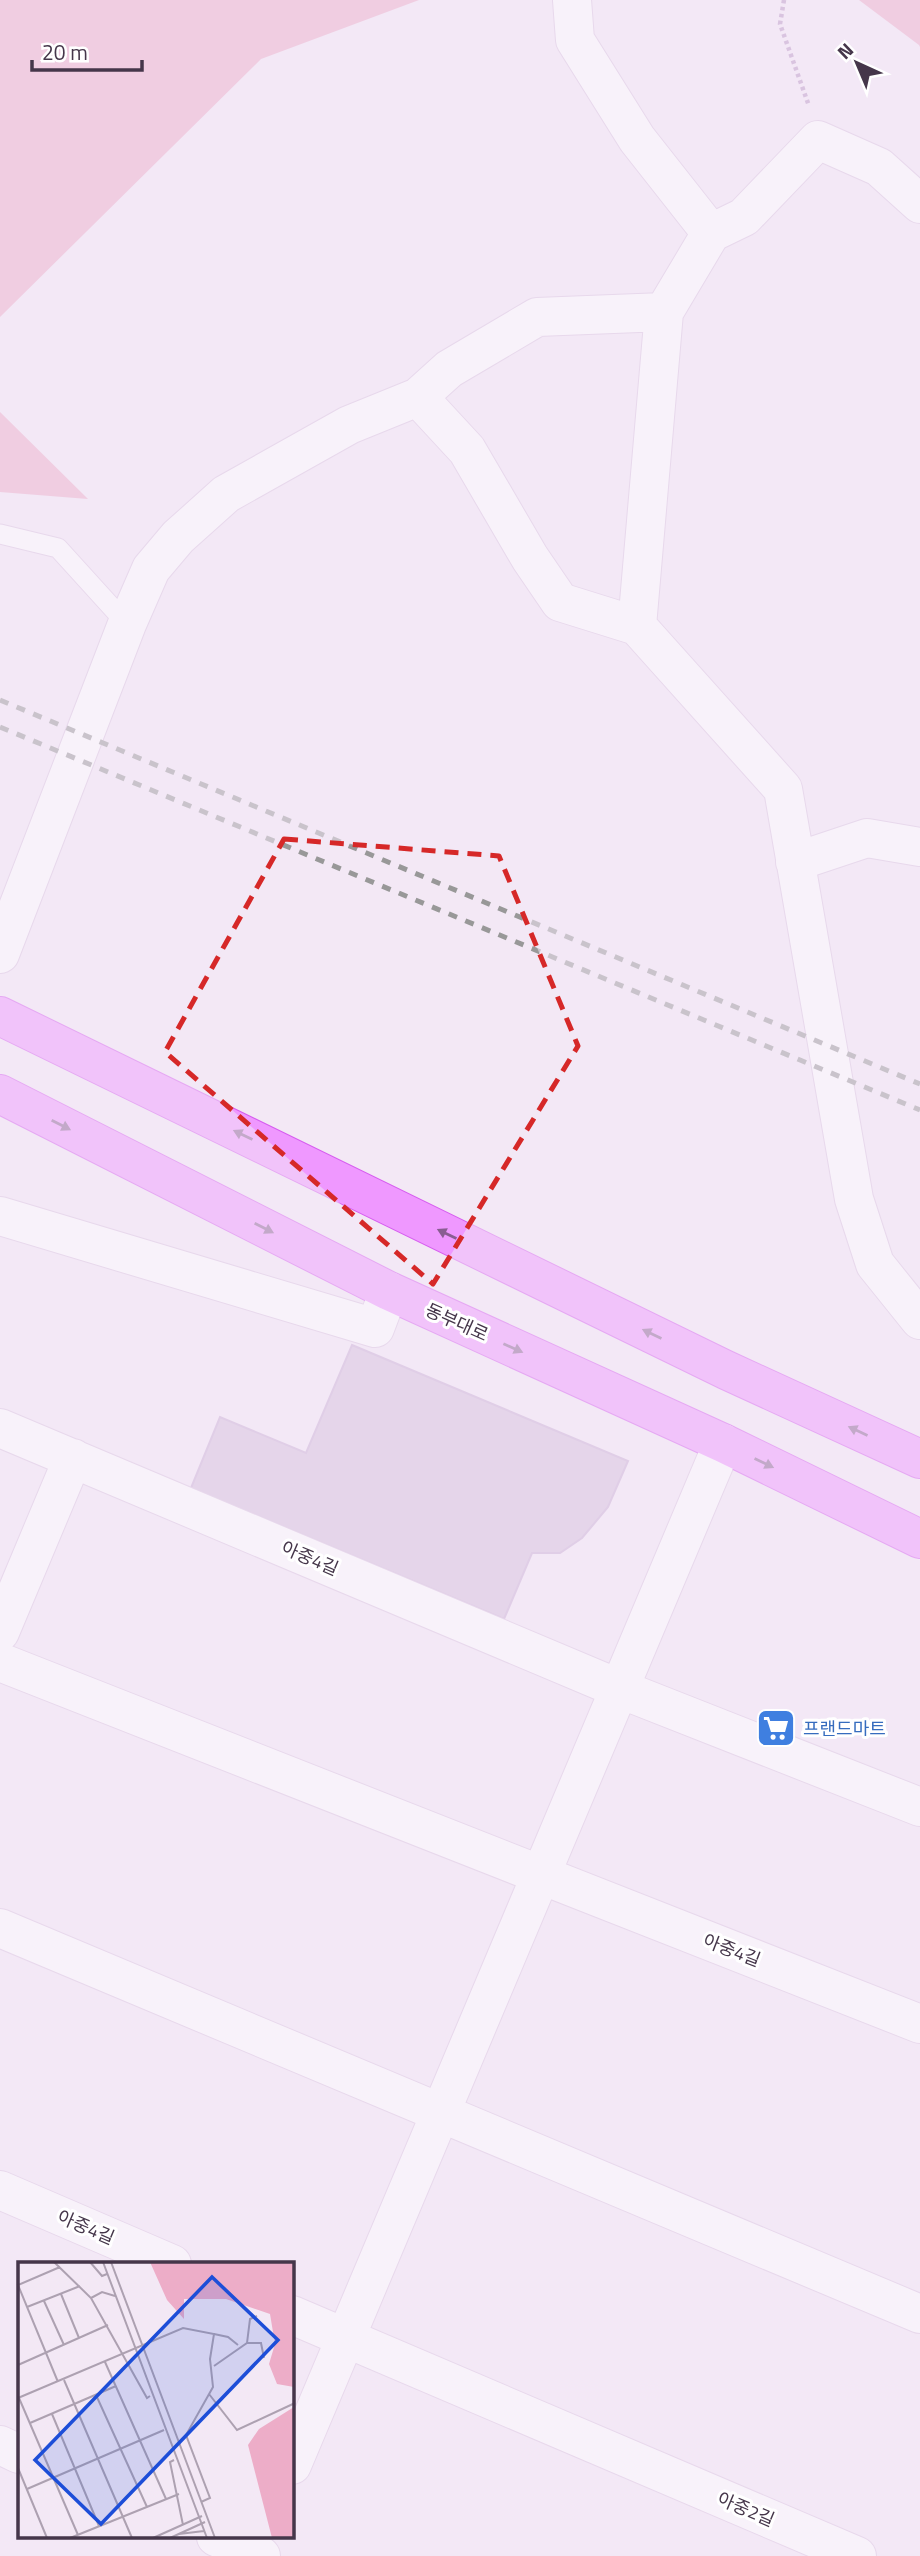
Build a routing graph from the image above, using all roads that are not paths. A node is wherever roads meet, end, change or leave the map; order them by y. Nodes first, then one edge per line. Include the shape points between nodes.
1 (572, 0) edge
2 (920, 204) edge
3 (711, 233) junction
4 (664, 312) junction
5 (418, 397) junction
6 (0, 534) edge
7 (127, 624) junction
8 (637, 626) junction
9 (920, 847) edge
10 (795, 862) junction
11 (0, 954) edge
12 (0, 1016) edge
13 (0, 1094) edge
14 (0, 1216) edge
15 (389, 1292) junction
16 (920, 1320) edge
17 (0, 1428) edge
18 (723, 1443) junction
19 (73, 1458) junction
20 (920, 1459) edge
21 (920, 1539) edge
22 (0, 1632) edge
23 (0, 1662) edge
24 (620, 1689) junction
25 (920, 1807) edge
26 (541, 1875) junction
27 (0, 1928) edge
28 (920, 2024) edge
29 (441, 2113) junction
30 (0, 2190) edge
31 (167, 2262) edge
32 (920, 2314) edge
33 (294, 2316) edge
34 (346, 2338) junction
35 (0, 2445) edge
36 (18, 2454) edge
37 (294, 2460) edge
38 (219, 2538) edge
39 (258, 2551) edge
40 (857, 2556) edge

1 - 3 street via 575,40 637,139
2 - 3 street via 879,167 818,140 744,218
3 - 4 street
4 - 5 street via 537,317 449,369
4 - 8 street
5 - 7 street via 349,425 226,494 178,537 151,569
5 - 8 street via 467,450 560,601
6 - 7 lane via 58,548
7 - 11 street
8 - 10 street via 783,789
9 - 10 street via 867,838
10 - 16 street via 854,1199 875,1265
20 -> 12 main road via 726,1370
13 -> 15 main road, 동부대로
14 - 15 street via 374,1328
15 -> 18 main road, 동부대로
17 - 19 street, 아중4길
18 -> 21 main road, 동부대로
18 - 24 street
19 - 22 street
19 - 24 street, 아중4길
23 - 26 street, 아중4길
24 - 25 street, 아중4길
24 - 26 street
26 - 28 street, 아중4길
26 - 29 street
27 - 29 street
29 - 32 street
29 - 34 street
30 - 31 street, 아중4길
33 - 34 street
34 - 37 street
34 - 40 street, 아중2길
35 - 36 street
38 - 39 street

